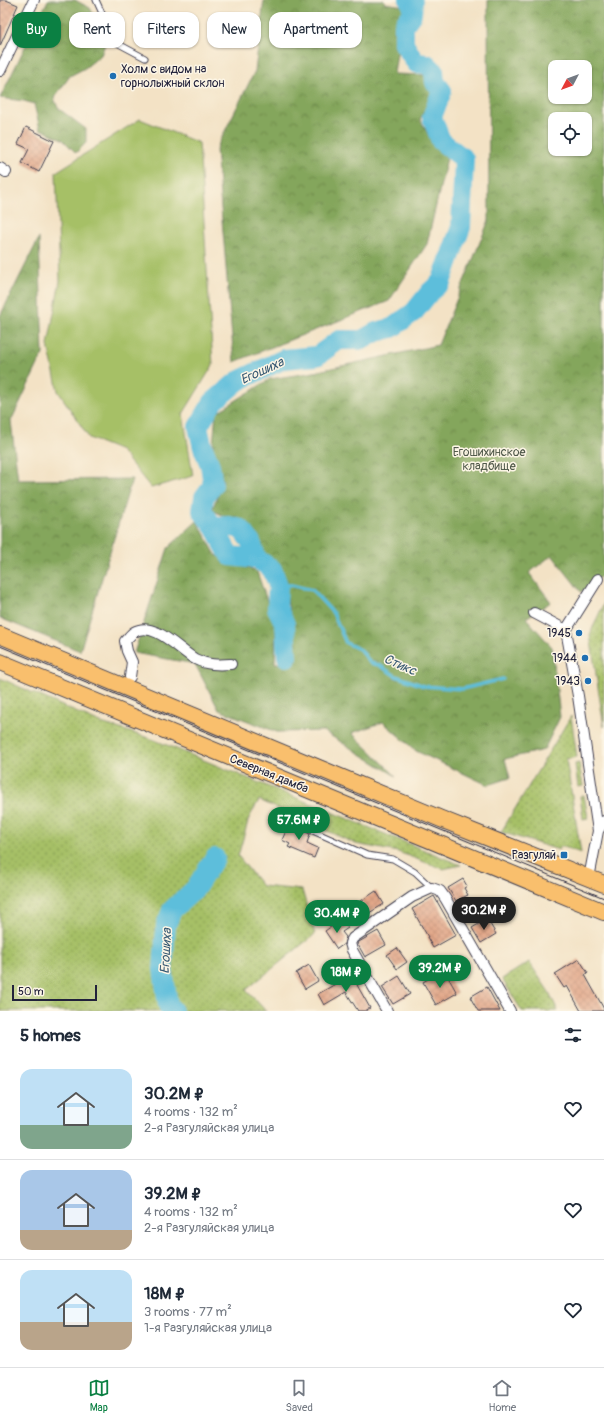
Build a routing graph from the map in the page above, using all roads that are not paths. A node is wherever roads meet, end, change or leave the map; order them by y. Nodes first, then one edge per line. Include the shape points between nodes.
1 (34, 0) edge
2 (96, 0) edge
3 (145, 58) dead end
4 (0, 71) edge
5 (598, 578) dead end
6 (534, 613) dead end
7 (566, 630) junction
8 (0, 635) edge
9 (0, 662) edge
10 (231, 664) dead end
11 (130, 677) dead end
12 (604, 821) edge
13 (297, 824) dead end
14 (598, 831) junction
15 (589, 878) junction
16 (604, 884) edge
17 (432, 888) junction
18 (604, 912) edge
19 (388, 1011) edge
20 (510, 1011) edge

1 - 4 street
2 - 3 lane via 115,42
5 - 7 street
6 - 7 street
7 - 14 street
8 - 15 main road, Северная дамба via 433,816
9 - 18 main road, Северная дамба
10 - 11 street via 213,665 196,659 164,636 148,629 134,632 125,641 132,662
12 - 14 street
13 - 17 lane via 367,854 393,859 415,872
14 - 15 street
15 - 16 main road, Северная дамба
17 - 19 street via 412,897 353,938 350,943
17 - 20 street via 440,891 445,898

